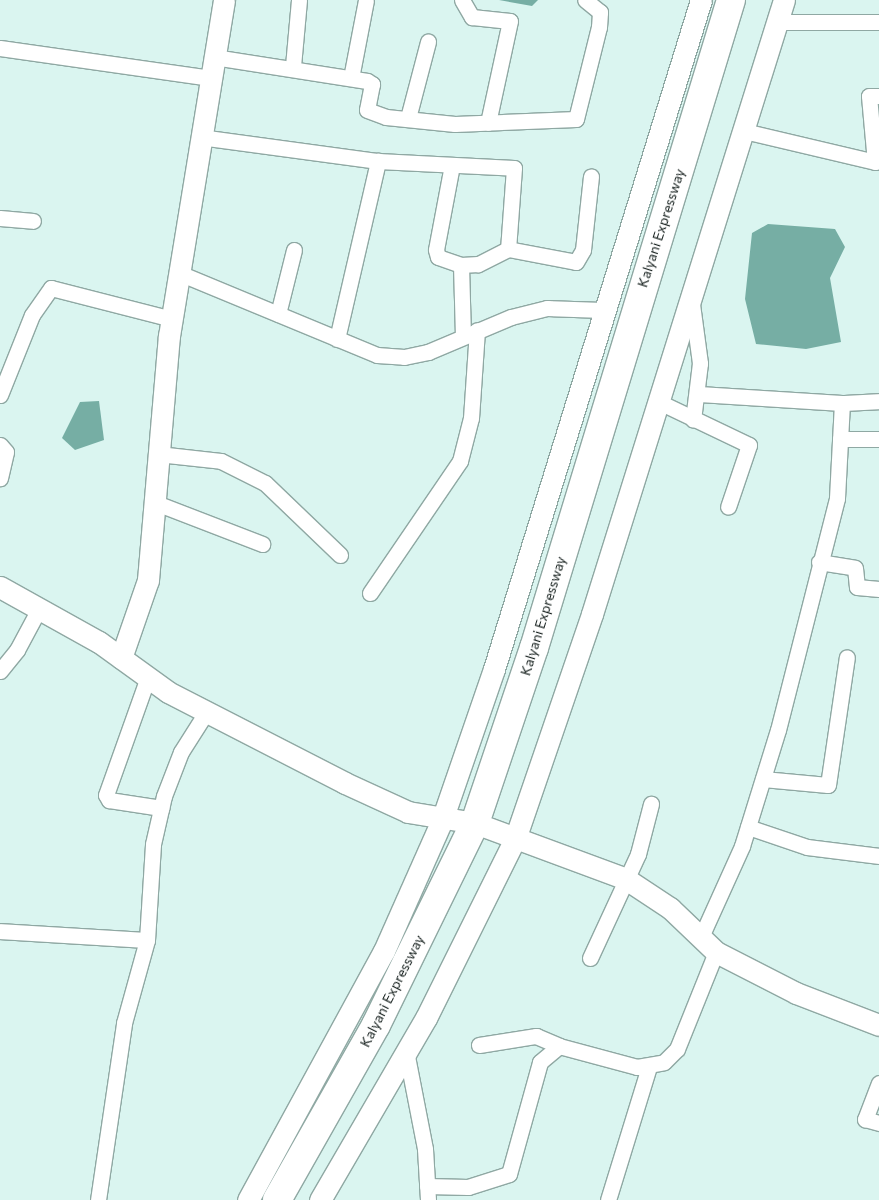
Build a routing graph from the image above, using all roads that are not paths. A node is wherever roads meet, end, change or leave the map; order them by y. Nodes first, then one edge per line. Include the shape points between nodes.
1 (224, 0) edge
2 (299, 0) edge
3 (366, 0) edge
4 (462, 0) edge
5 (585, 0) edge
6 (701, 0) edge
7 (731, 0) edge
8 (784, 0) edge
9 (777, 22) junction
10 (879, 22) edge
11 (428, 42) dead end
12 (0, 48) edge
13 (214, 57) junction
14 (293, 66) junction
15 (211, 78) junction
16 (351, 78) junction
17 (879, 96) edge
18 (408, 118) junction
19 (488, 123) junction
20 (744, 131) junction
21 (200, 137) junction
22 (378, 161) junction
23 (877, 162) edge
24 (452, 165) junction
25 (591, 176) dead end
26 (0, 218) edge
27 (33, 221) dead end
28 (508, 249) junction
29 (294, 250) dead end
30 (461, 265) junction
31 (179, 273) junction
32 (691, 298) junction
33 (603, 310) junction
34 (278, 314) junction
35 (172, 319) junction
36 (478, 330) junction
37 (463, 336) junction
38 (337, 339) junction
39 (699, 394) junction
40 (0, 395) edge
41 (657, 401) junction
42 (879, 401) edge
43 (842, 403) junction
44 (693, 420) junction
45 (840, 439) junction
46 (879, 439) edge
47 (0, 445) edge
48 (158, 454) junction
49 (0, 478) edge
50 (156, 503) junction
51 (728, 507) dead end
52 (262, 544) dead end
53 (340, 555) dead end
54 (819, 562) junction
55 (0, 587) edge
56 (879, 589) edge
57 (370, 592) dead end
58 (39, 609) junction
59 (848, 657) dead end
60 (122, 658) junction
61 (0, 671) edge
62 (148, 677) junction
63 (207, 711) junction
64 (763, 779) junction
65 (651, 804) dead end
66 (161, 808) junction
67 (442, 820) junction
68 (475, 823) junction
69 (748, 827) junction
70 (516, 839) junction
71 (879, 856) edge
72 (626, 879) junction
73 (0, 931) edge
74 (147, 940) junction
75 (709, 945) junction
76 (590, 958) dead end
77 (879, 1025) edge
78 (479, 1045) dead end
79 (559, 1046) junction
80 (406, 1051) junction
81 (650, 1067) junction
82 (879, 1082) edge
83 (879, 1124) edge
84 (428, 1193) edge
85 (98, 1200) edge
86 (248, 1200) edge
87 (277, 1200) edge
88 (320, 1200) edge
89 (608, 1200) edge

1 - 13 street
2 - 14 street
3 - 16 street
4 - 19 street via 472,17 510,21
5 - 19 street via 600,12 599,27 576,119
6 - 33 street
7 - 68 highway, Kalyani Expressway via 634,309 534,648
8 - 9 street
9 - 10 street
9 - 20 street
11 - 18 street
12 - 15 street
13 - 14 street
13 - 15 street
14 - 16 street
15 - 21 street
16 - 18 street via 372,84 370,114
17 - 23 street via 869,96
18 - 19 street
20 - 23 street
20 - 32 street
21 - 22 street
21 - 31 street
22 - 24 street
22 - 38 street
24 - 28 street via 514,168
24 - 30 street via 436,250 438,257
25 - 28 street via 583,250 576,262
26 - 27 street
28 - 30 street via 478,264
29 - 34 street
30 - 37 street
31 - 34 street
31 - 35 street
32 - 39 street via 700,363
32 - 41 street
33 - 36 street via 547,308
33 - 67 street via 494,669
34 - 38 street
35 - 40 street via 51,288 32,315
35 - 48 street
36 - 37 street
36 - 57 street via 471,418 460,461
37 - 38 street via 428,352 404,357 376,354
39 - 43 street
39 - 44 street
41 - 44 street
41 - 70 street via 592,614
42 - 43 street
43 - 45 street
44 - 51 street via 749,445
45 - 46 street
45 - 54 street via 837,498
47 - 49 street via 6,452
48 - 50 street
48 - 53 street via 221,461 265,483
50 - 52 street
50 - 60 street via 148,580
54 - 56 street via 855,568 856,587
54 - 64 street
55 - 58 street
58 - 60 street
58 - 61 street via 17,650
59 - 64 street via 828,785
60 - 62 street
62 - 63 street
62 - 66 street via 106,795 109,800
63 - 66 street via 181,752
63 - 67 street via 344,783 408,812
64 - 69 street
65 - 72 street
66 - 74 street via 153,844
67 - 68 street
67 - 86 street via 384,951
68 - 70 street
68 - 87 highway, Kalyani Expressway via 376,1025
69 - 71 street via 807,847
69 - 75 street
70 - 72 street
70 - 80 street
72 - 75 street via 670,908
72 - 76 street
73 - 74 street
74 - 85 street via 124,1023
75 - 77 street via 796,993
75 - 81 street via 677,1050
78 - 79 street via 536,1036
79 - 81 street
79 - 84 street via 540,1062 509,1174 468,1187
80 - 84 street via 425,1149
80 - 88 street
81 - 89 street
82 - 83 street via 865,1119

